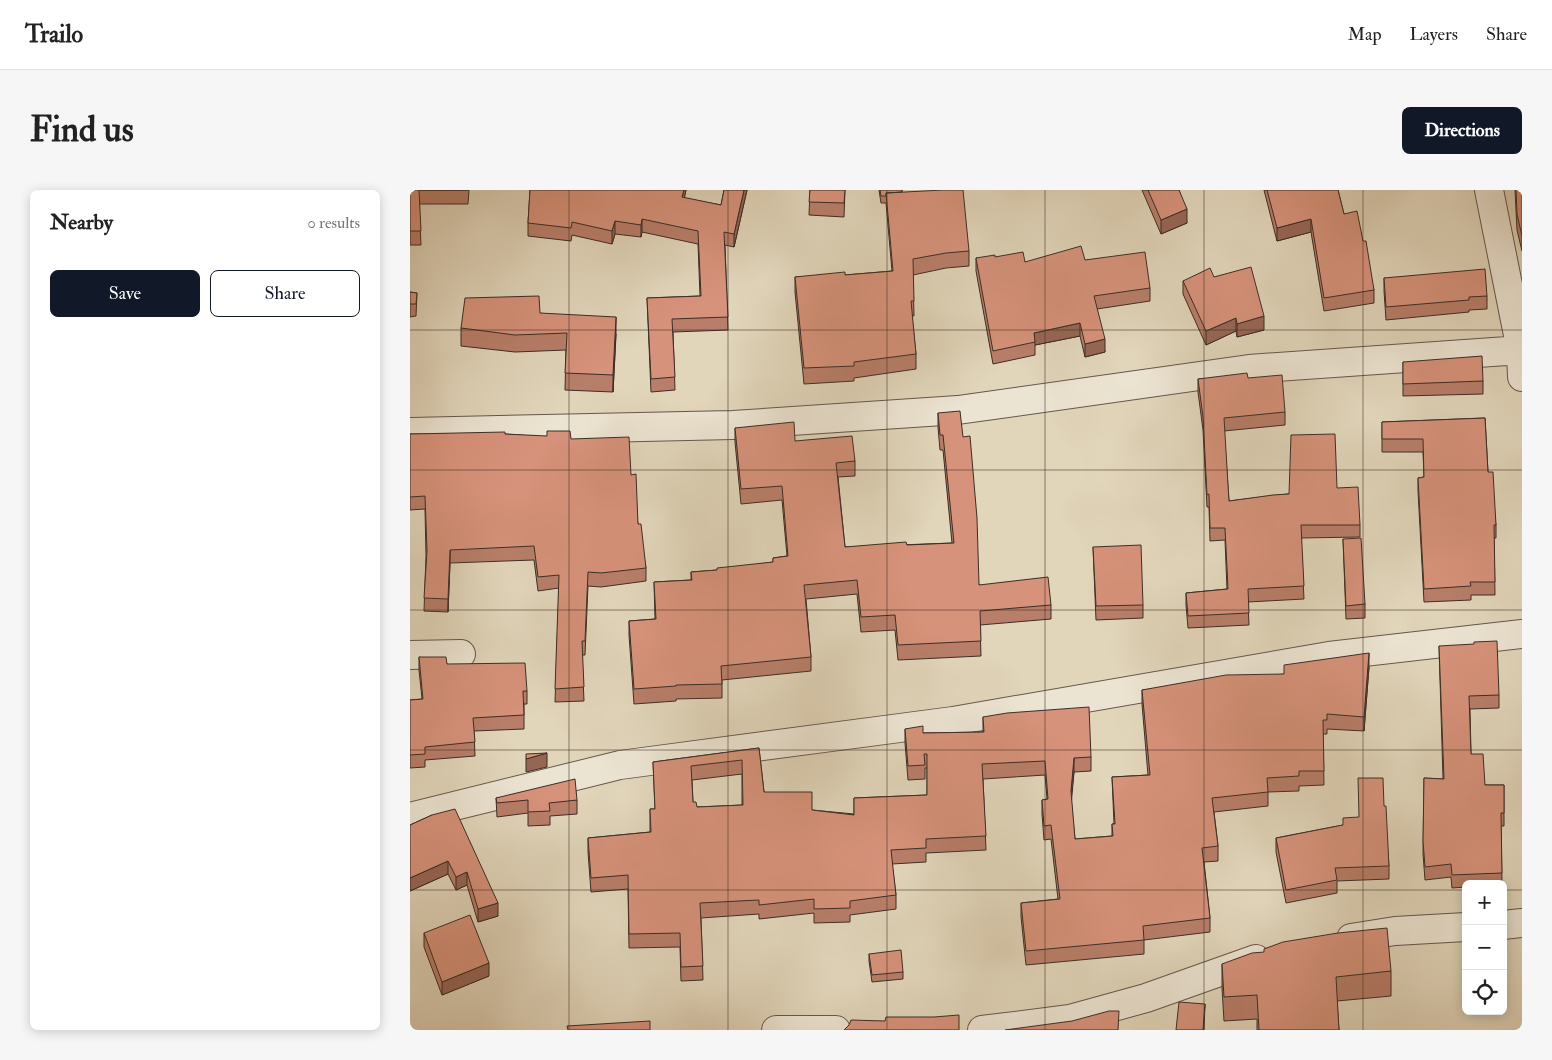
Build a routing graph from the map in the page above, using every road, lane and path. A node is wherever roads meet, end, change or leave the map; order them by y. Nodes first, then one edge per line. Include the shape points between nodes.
1 (1489, 190) edge
2 (1522, 359) edge
3 (410, 432) edge
4 (1522, 634) edge
5 (461, 654) dead end
6 (410, 656) edge
7 (410, 817) edge
8 (1522, 924) edge
9 (1507, 925) edge
10 (1462, 927) edge
11 (1327, 943) edge
12 (1279, 951) edge
13 (776, 1030) edge
14 (836, 1030) edge
15 (982, 1030) edge

1 - 2 street
2 - 3 street via 1249,369 948,410 733,425
4 - 7 street via 1330,656 953,721 620,765
5 - 6 street
8 - 9 street
10 - 11 street via 1395,931
12 - 15 street via 1146,998 1070,1019
13 - 14 street

